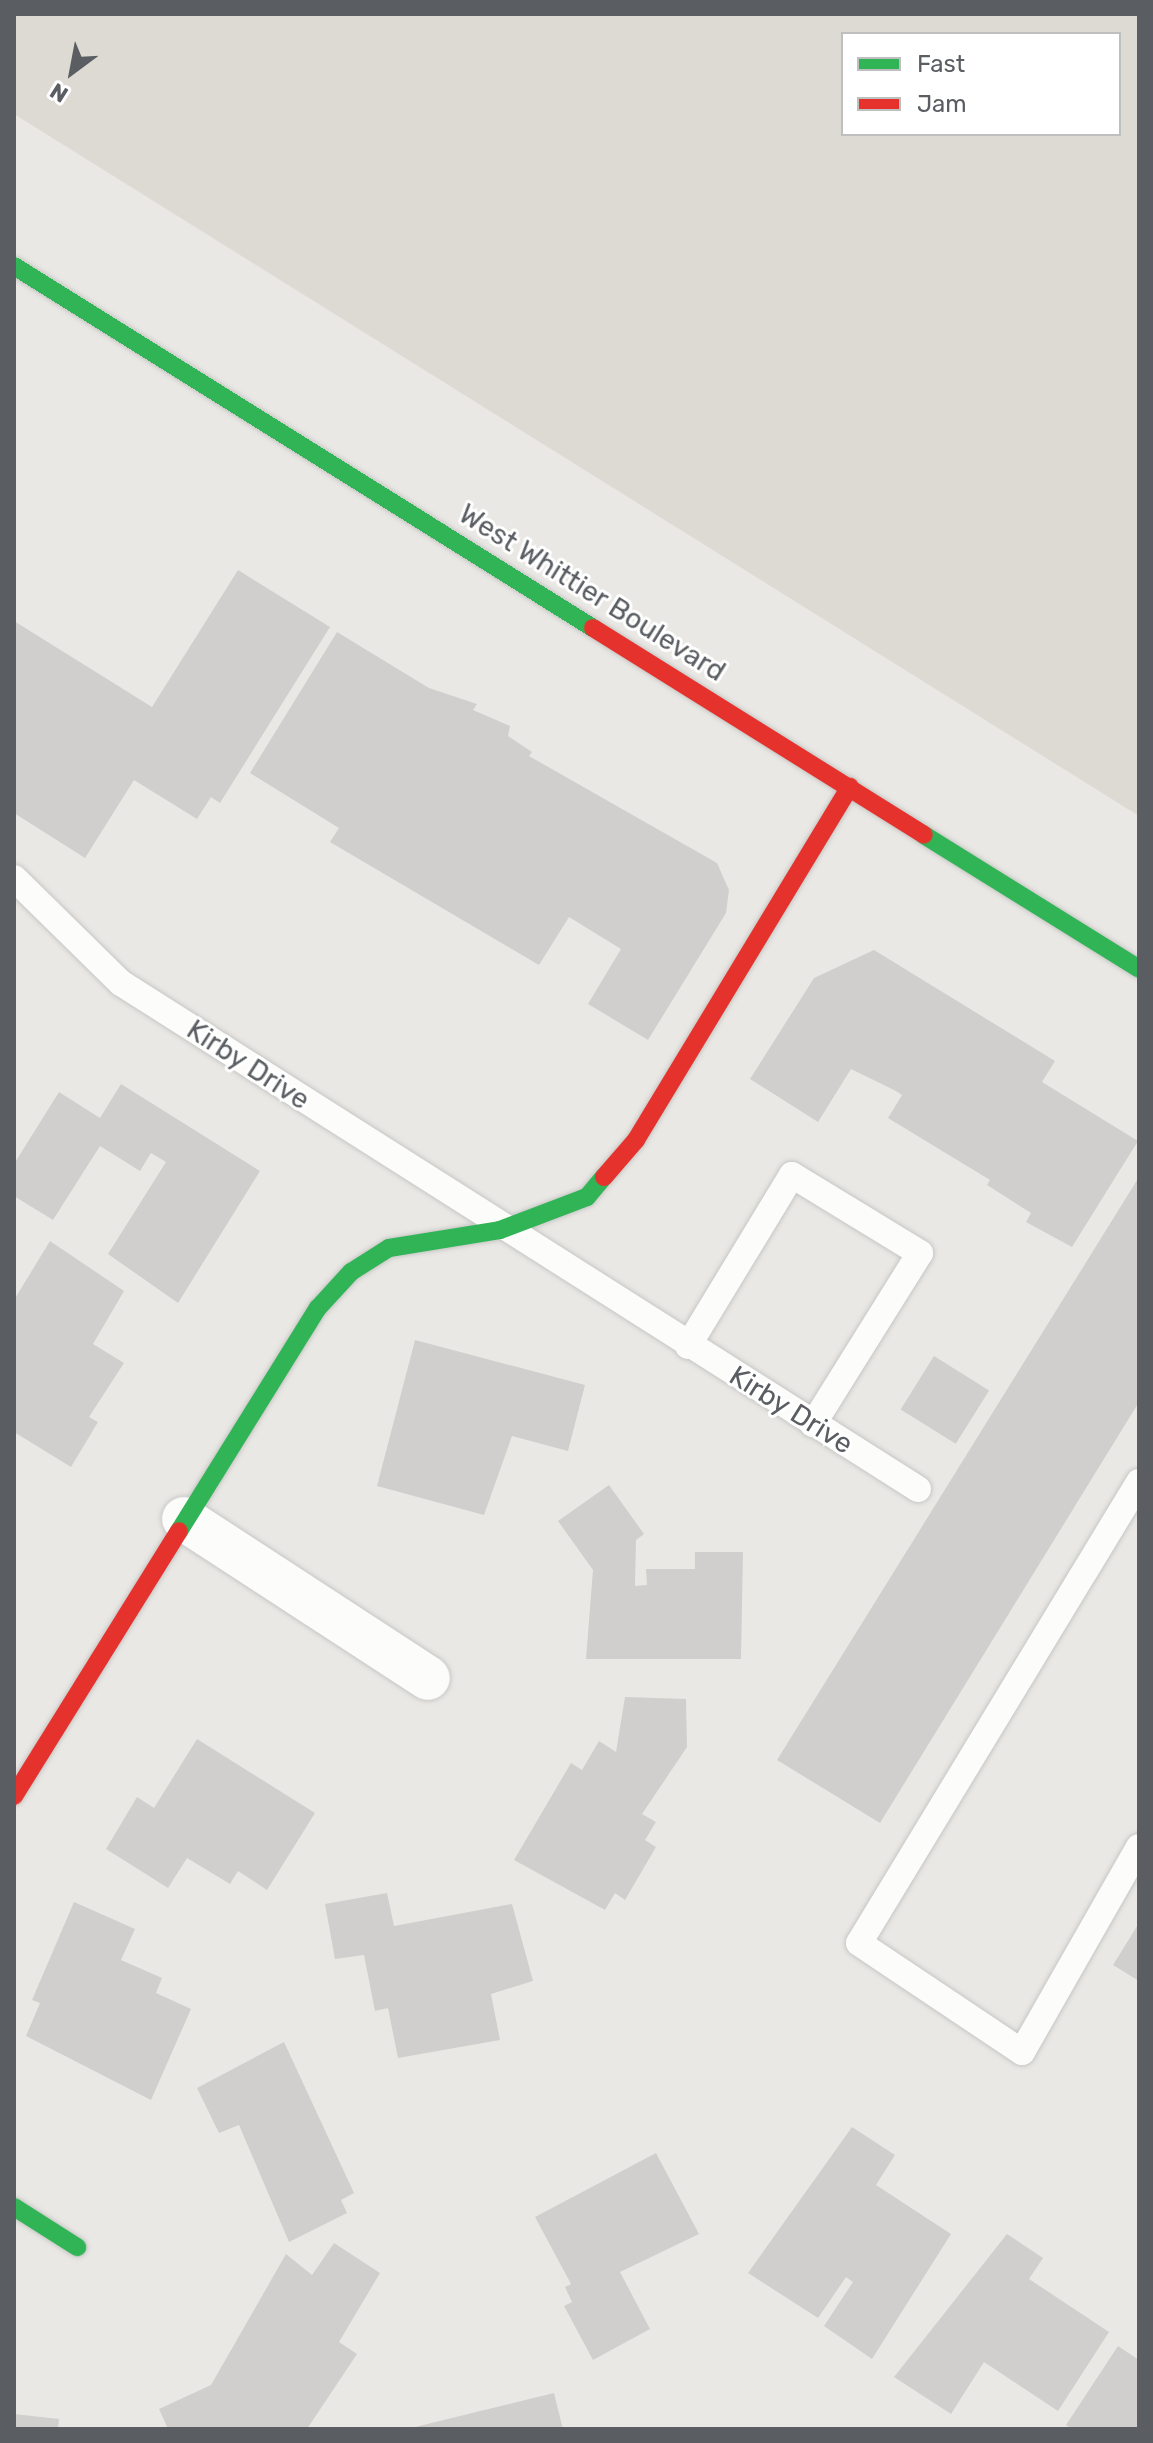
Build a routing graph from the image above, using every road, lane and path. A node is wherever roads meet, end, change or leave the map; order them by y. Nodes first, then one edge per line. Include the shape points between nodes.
1 (14, 266) edge
2 (850, 787) junction
3 (14, 878) edge
4 (1139, 969) edge
5 (500, 1230) junction
6 (688, 1346) junction
7 (813, 1424) junction
8 (1139, 1482) edge
9 (918, 1489) dead end
10 (184, 1519) junction
11 (428, 1678) dead end
12 (14, 1796) edge
13 (1139, 1847) edge
14 (14, 2207) edge
15 (77, 2247) dead end

1 - 2 street, West Whittier Boulevard
2 - 4 street, West Whittier Boulevard
2 - 5 street via 636,1140 587,1197
3 - 5 lane, Kirby Drive via 121,983
5 - 6 lane, Kirby Drive
5 - 10 street via 389,1248 351,1272 318,1308
6 - 7 lane, Kirby Drive
6 - 7 lane via 792,1175 920,1253
7 - 9 lane, Kirby Drive
8 - 13 lane via 859,1943 1022,2052
10 - 11 street
10 - 12 street
14 - 15 street

